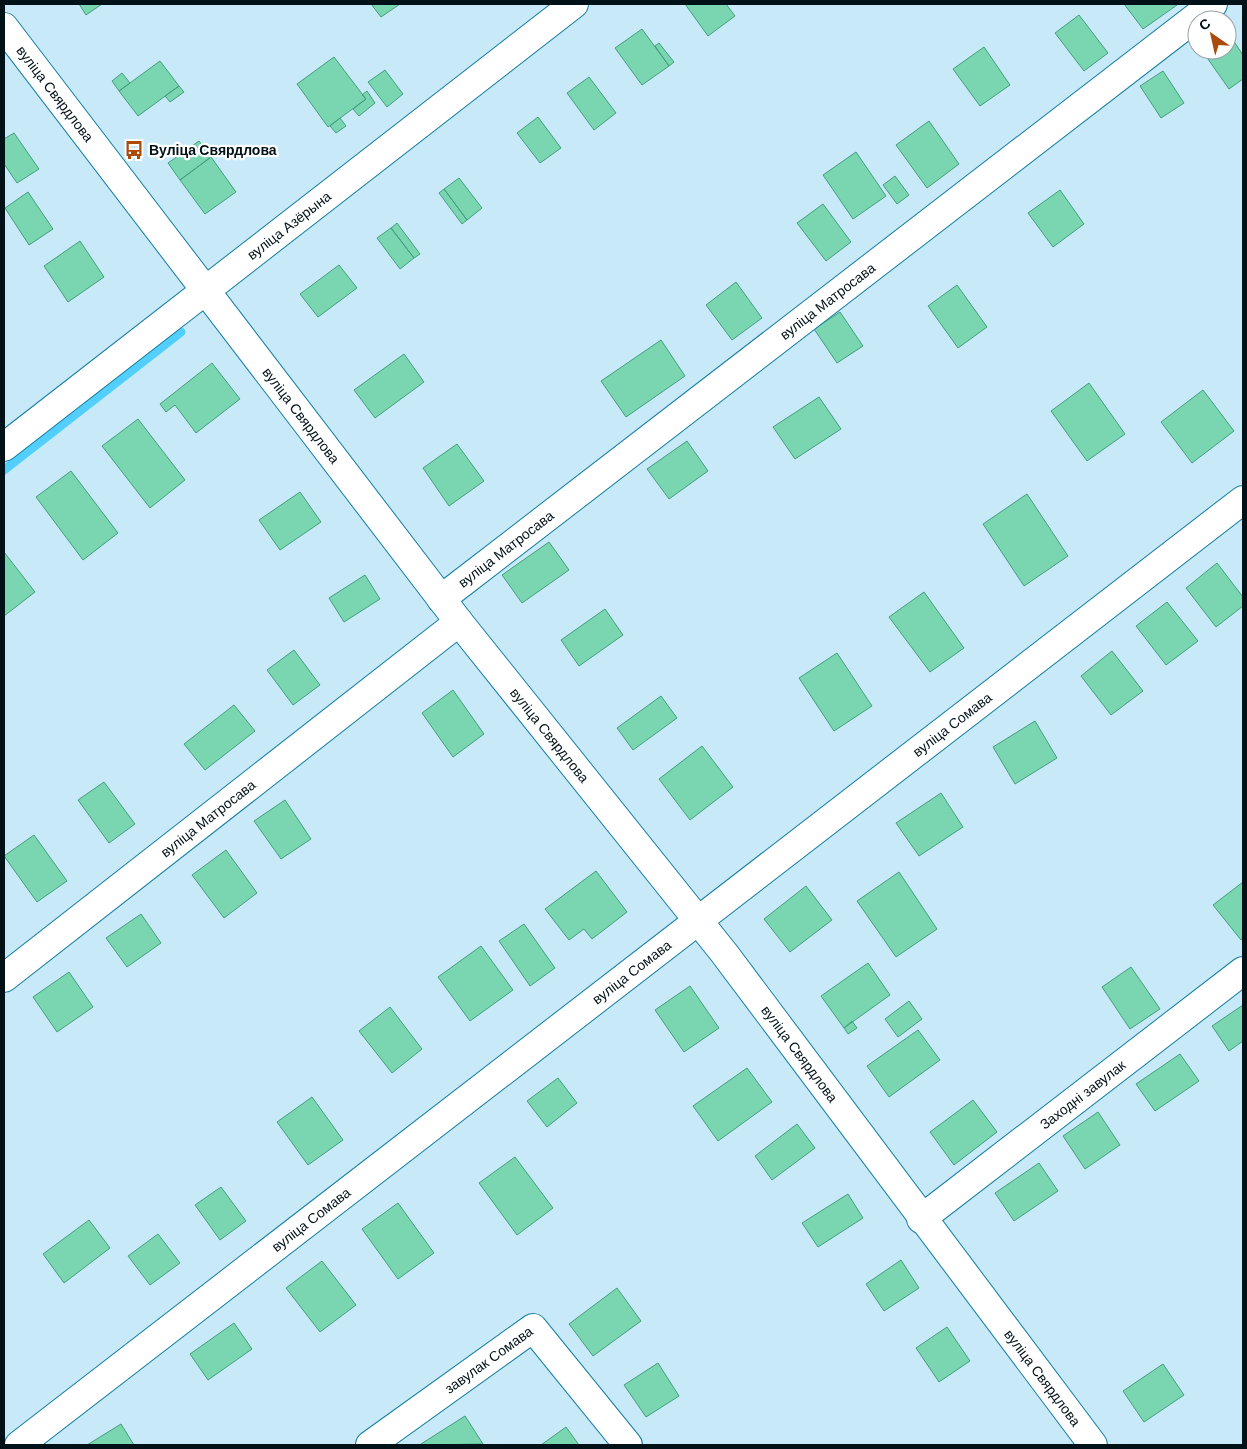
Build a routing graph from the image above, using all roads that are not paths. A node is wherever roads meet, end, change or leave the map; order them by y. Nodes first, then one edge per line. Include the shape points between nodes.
1 (574, 4) edge
2 (1212, 4) edge
3 (4, 27) edge
4 (206, 290) junction
5 (4, 447) edge
6 (1243, 500) edge
7 (441, 599) junction
8 (459, 622) junction
9 (698, 922) junction
10 (1243, 971) edge
11 (4, 978) edge
12 (921, 1218) junction
13 (19, 1445) edge
14 (370, 1445) edge
15 (628, 1445) edge
16 (1093, 1445) edge

1 - 4 street, вуліца Азёрына
2 - 7 street, вуліца Матросава
3 - 4 street, вуліца Свярдлова
4 - 5 street, вуліца Азёрына
4 - 7 street, вуліца Свярдлова
6 - 9 street, вуліца Сомава
7 - 8 street, вуліца Свярдлова
8 - 9 street, вуліца Свярдлова
8 - 11 street, вуліца Матросава
9 - 12 street, вуліца Свярдлова
9 - 13 street, вуліца Сомава
10 - 12 street, Заходні завулак
12 - 16 street, вуліца Свярдлова
14 - 15 street, завулак Сомава via 533,1328

